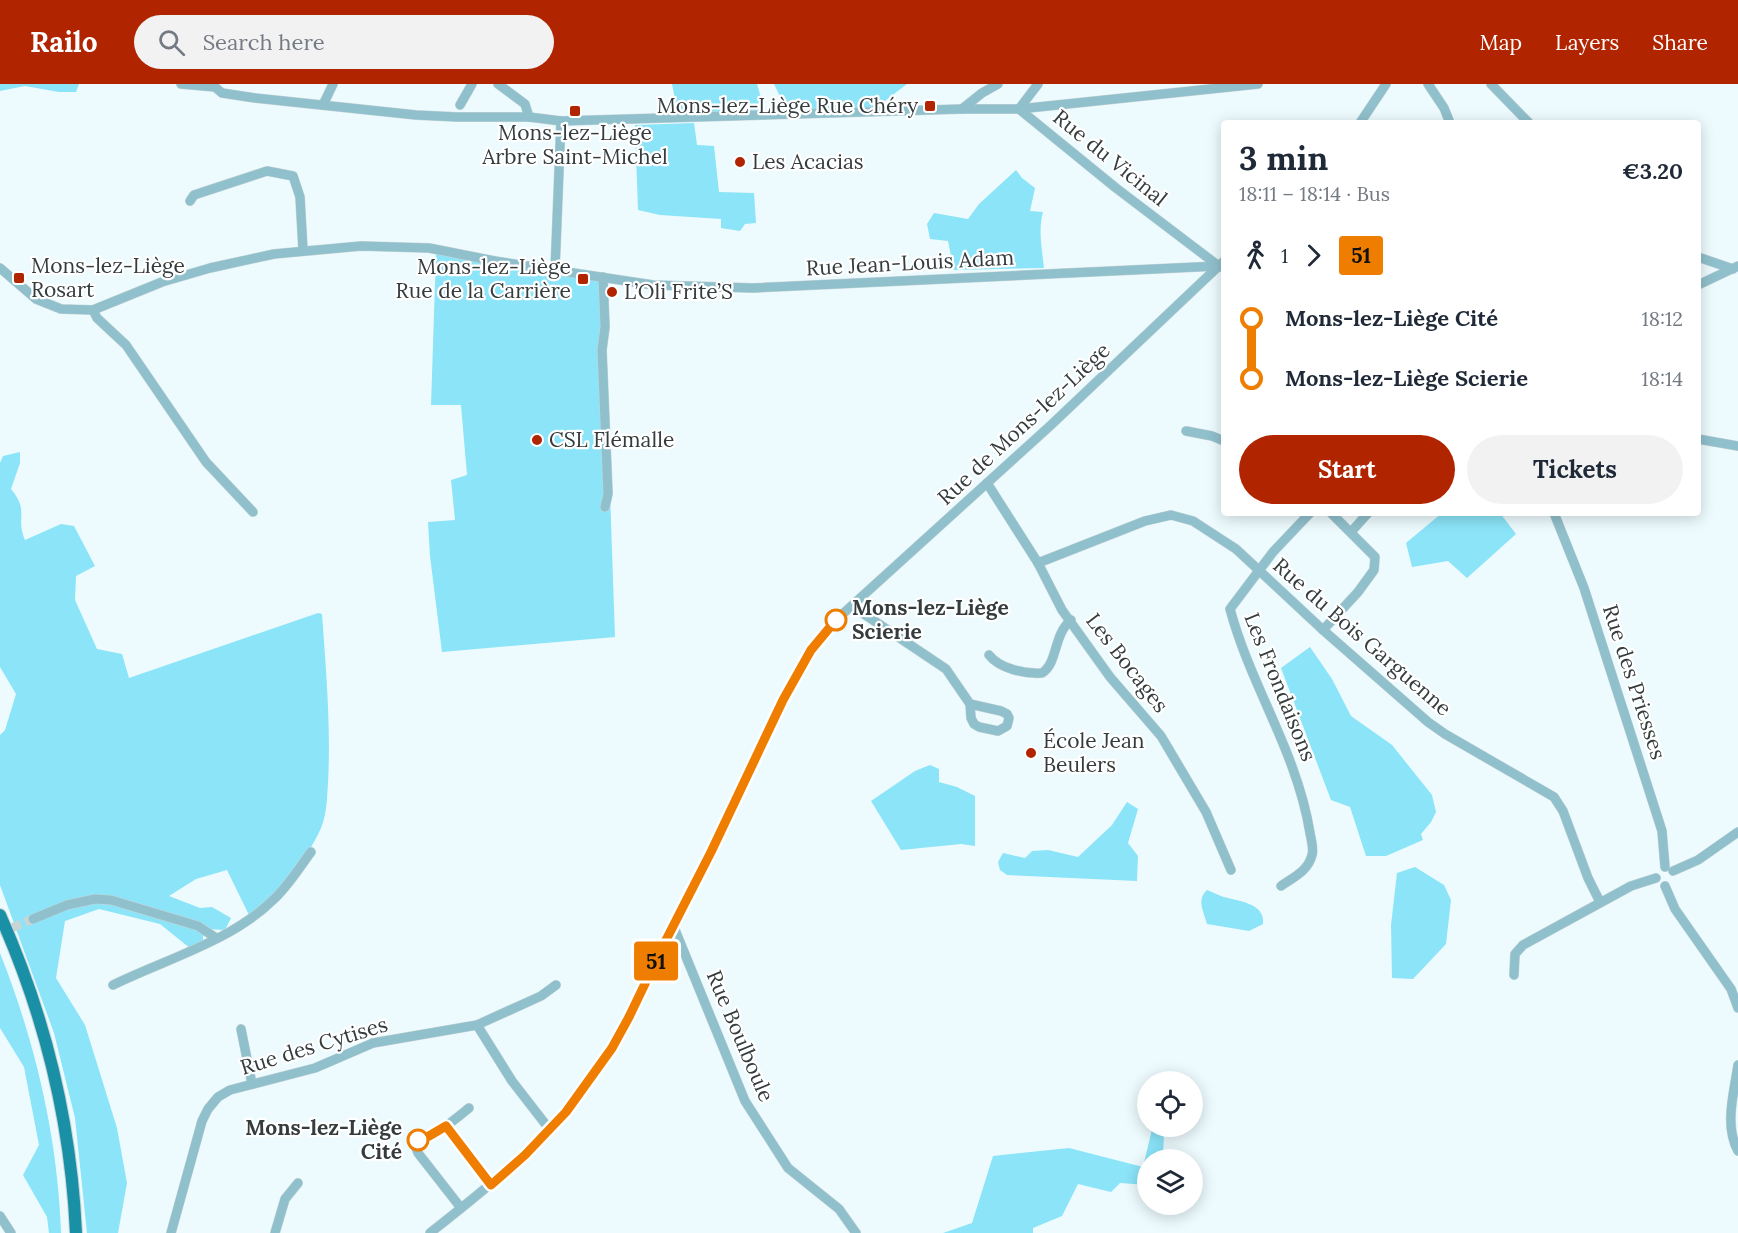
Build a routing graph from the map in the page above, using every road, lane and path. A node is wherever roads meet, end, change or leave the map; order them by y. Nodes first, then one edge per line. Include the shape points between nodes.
1 (181, 84) edge
2 (333, 84) edge
3 (472, 84) edge
4 (498, 84) edge
5 (998, 84) edge
6 (1038, 84) edge
7 (1258, 84) edge
8 (1386, 84) edge
9 (1428, 84) edge
10 (1491, 84) edge
11 (216, 86) edge
12 (323, 105) junction
13 (460, 105) dead end
14 (962, 109) junction
15 (1019, 109) junction
16 (529, 117) junction
17 (561, 120) junction
18 (1362, 120) edge
19 (1449, 120) edge
20 (1526, 120) edge
21 (190, 201) dead end
22 (303, 250) junction
23 (1701, 258) edge
24 (1221, 264) edge
25 (1221, 265) edge
26 (1221, 266) edge
27 (0, 268) edge
28 (1736, 269) edge
29 (555, 270) junction
30 (603, 277) junction
31 (1701, 284) edge
32 (93, 310) junction
33 (1186, 431) dead end
34 (1221, 440) edge
35 (1701, 440) edge
36 (1738, 446) edge
37 (987, 483) junction
38 (605, 507) dead end
39 (253, 512) dead end
40 (1307, 516) edge
41 (1333, 516) edge
42 (1365, 516) edge
43 (1555, 516) edge
44 (1350, 532) junction
45 (1038, 563) junction
46 (1258, 570) junction
47 (852, 606) junction
48 (1071, 620) junction
49 (1323, 630) junction
50 (989, 655) dead end
51 (970, 704) dead end
52 (1738, 832) edge
53 (311, 852) dead end
54 (1669, 869) junction
55 (1231, 870) dead end
56 (1656, 878) junction
57 (1281, 886) dead end
58 (1665, 886) junction
59 (1600, 902) junction
60 (0, 915) edge
61 (33, 919) tunnel mouth
62 (673, 925) junction
63 (216, 938) junction
64 (1515, 975) dead end
65 (113, 985) dead end
66 (556, 985) dead end
67 (1738, 1008) edge
68 (477, 1025) junction
69 (241, 1029) dead end
70 (1738, 1065) edge
71 (252, 1084) junction
72 (469, 1108) dead end
73 (446, 1126) junction
74 (550, 1130) junction
75 (1738, 1151) edge
76 (298, 1183) dead end
77 (491, 1185) junction
78 (461, 1208) junction
79 (0, 1216) edge
80 (11, 1233) edge
81 (76, 1233) edge
82 (171, 1233) edge
83 (275, 1233) edge
84 (430, 1233) edge
85 (856, 1233) edge

1 - 11 street
2 - 12 street
3 - 13 street
4 - 16 street via 525,104
5 - 14 street
6 - 15 street
7 - 15 street
8 - 18 street
9 - 19 street
10 - 20 street
11 - 12 street via 222,93
12 - 16 street via 440,117
14 - 15 street
14 - 17 street
15 - 24 street, Rue du Vicinal via 1116,188
16 - 17 street
17 - 29 street
21 - 22 street via 194,195 267,171 293,176 300,197
22 - 29 street, Rue Jean-Louis Adam via 361,246 429,248
22 - 32 street, Rue Jean-Louis Adam via 162,282
23 - 28 street
25 - 30 street, Rue Jean-Louis Adam via 753,288 653,285
26 - 37 street, Rue de Mons-lez-Liège
27 - 32 street, Rue Jean-Louis Adam via 36,299 61,309
28 - 31 street
29 - 30 street, Rue Jean-Louis Adam
30 - 38 street via 608,494
32 - 39 street via 126,345 206,462
33 - 34 street
35 - 36 street
37 - 45 street, Les Bocages
37 - 47 street, Rue de Mons-lez-Liège
40 - 46 street, Les Frondaisons
41 - 44 street
42 - 44 street
43 - 54 street, Rue des Priesses via 1584,588 1662,831
44 - 49 street via 1375,557 1374,570
45 - 46 street, Rue du Bois Garguenne via 1145,520 1171,515 1193,520 1236,549
45 - 48 street, Les Bocages
46 - 49 street, Rue du Bois Garguenne
46 - 57 street, Les Frondaisons via 1230,609 1247,659 1293,763 1307,812 1313,853 1305,871
47 - 51 street via 946,669
47 - 62 street, Rue de Mons-lez-Liège via 811,650
48 - 50 street via 1058,637 1049,667 1042,673 1004,666
48 - 55 street, Les Bocages via 1110,677 1161,736 1206,812
49 - 59 street, Rue du Bois Garguenne via 1438,729 1554,797
52 - 54 street via 1698,860
53 - 63 street via 274,900
54 - 56 street via 1656,872
54 - 58 street via 1675,877
56 - 58 street
56 - 59 street
58 - 67 street via 1675,909 1731,989
59 - 64 street via 1523,945 1515,954
60 - 81 main road via 41,1024 58,1090 68,1144
61 - 63 street via 67,905 111,900 198,926
62 - 74 street, Rue de Mons-lez-Liège via 619,1036 573,1104
62 - 85 street, Rue Boulboule via 745,1101 788,1168 838,1209
63 - 65 street
66 - 68 street, Rue des Cytises via 541,996
68 - 71 street, Rue des Cytises via 373,1043 315,1068
68 - 74 street via 512,1081
69 - 71 street
70 - 75 street via 1730,1115 1732,1140
71 - 82 street, Rue des Cytises via 230,1090 208,1109
72 - 73 street
73 - 77 street
73 - 78 street via 415,1145 417,1153
74 - 77 street, Rue de Mons-lez-Liège
76 - 83 street via 285,1199
77 - 78 street, Rue de Mons-lez-Liège
78 - 84 street, Rue de Mons-lez-Liège
79 - 80 street

